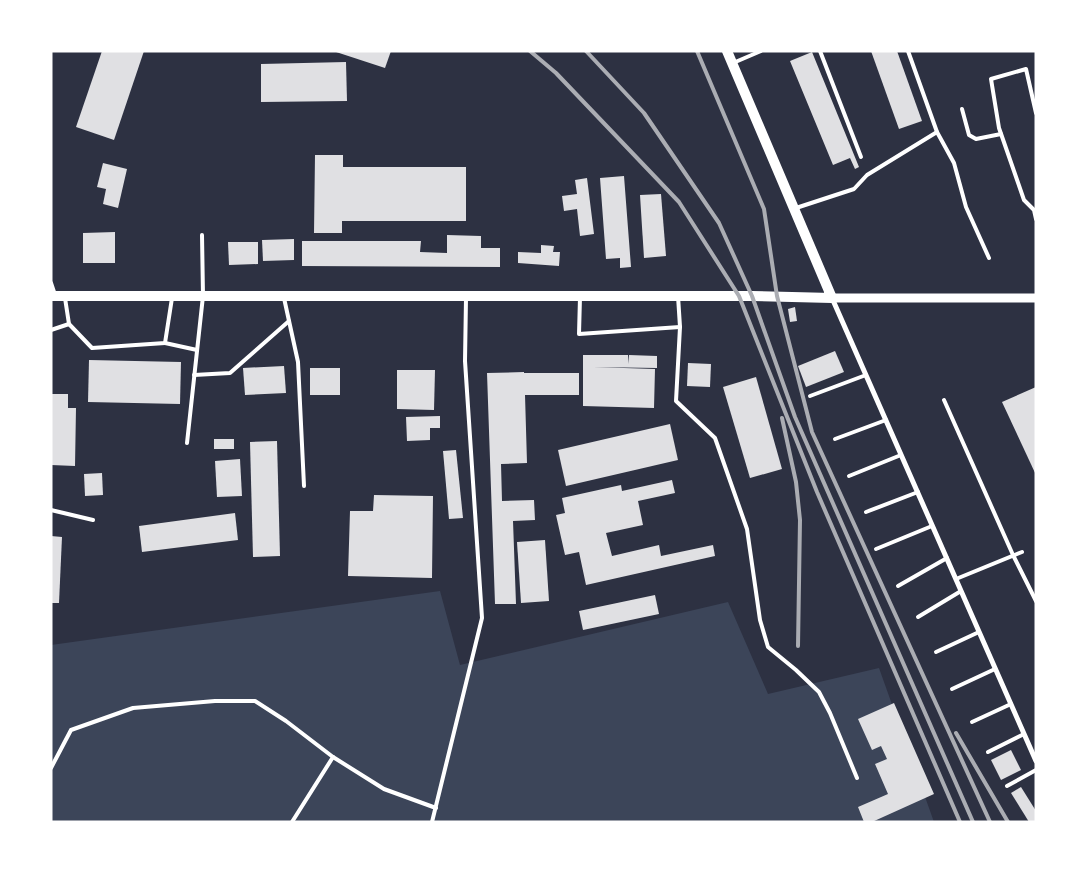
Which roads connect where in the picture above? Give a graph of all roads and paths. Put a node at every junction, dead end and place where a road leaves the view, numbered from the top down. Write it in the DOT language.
graph roads {
  1 [pos="727,51"];
  2 [pos="761,51"];
  3 [pos="820,51"];
  4 [pos="908,51"];
  5 [pos="732,63"];
  6 [pos="962,110"];
  7 [pos="1036,113"];
  8 [pos="937,132"];
  9 [pos="1001,134"];
  10 [pos="861,157"];
  11 [pos="794,208"];
  12 [pos="1035,210"];
  13 [pos="1036,219"];
  14 [pos="202,235"];
  15 [pos="989,258"];
  16 [pos="51,283"];
  17 [pos="57,296"];
  18 [pos="173,296"];
  19 [pos="203,296"];
  20 [pos="284,296"];
  21 [pos="466,296"];
  22 [pos="580,296"];
  23 [pos="678,296"];
  24 [pos="832,298"];
  25 [pos="1036,298"];
  26 [pos="289,321"];
  27 [pos="69,324"];
  28 [pos="680,327"];
  29 [pos="51,330"];
  30 [pos="165,343"];
  31 [pos="197,350"];
  32 [pos="194,375"];
  33 [pos="866,375"];
  34 [pos="810,396"];
  35 [pos="944,400"];
  36 [pos="886,420"];
  37 [pos="835,438"];
  38 [pos="187,443"];
  39 [pos="901,455"];
  40 [pos="849,476"];
  41 [pos="304,486"];
  42 [pos="918,492"];
  43 [pos="51,510"];
  44 [pos="866,512"];
  45 [pos="93,520"];
  46 [pos="932,526"];
  47 [pos="876,549"];
  48 [pos="1022,552"];
  49 [pos="1013,555"];
  50 [pos="946,558"];
  51 [pos="956,579"];
  52 [pos="898,586"];
  53 [pos="961,592"];
  54 [pos="1036,601"];
  55 [pos="918,617"];
  56 [pos="979,632"];
  57 [pos="936,652"];
  58 [pos="995,669"];
  59 [pos="952,689"];
  60 [pos="1011,704"];
  61 [pos="972,722"];
  62 [pos="1024,734"];
  63 [pos="988,752"];
  64 [pos="333,757"];
  65 [pos="1036,761"];
  66 [pos="51,768"];
  67 [pos="1036,770"];
  68 [pos="857,778"];
  69 [pos="1008,786"];
  70 [pos="436,808"];
  71 [pos="292,822"];
  72 [pos="432,822"];
  1 -- 5 [label="main road"];
  2 -- 5 [label="lane"];
  3 -- 10 [label="lane"];
  4 -- 8 [label="lane"];
  5 -- 11 [label="main road"];
  6 -- 9 [label="lane"];
  7 -- 9 [label="lane"];
  8 -- 11 [label="lane"];
  8 -- 15 [label="lane"];
  9 -- 12 [label="lane"];
  11 -- 24 [label="main road"];
  12 -- 13 [label="lane"];
  14 -- 19 [label="lane"];
  16 -- 17 [label="lane"];
  17 -- 18 [label="main road"];
  17 -- 27 [label="lane"];
  18 -- 19 [label="main road"];
  18 -- 30 [label="lane"];
  19 -- 20 [label="main road"];
  19 -- 31 [label="lane"];
  20 -- 21 [label="main road"];
  20 -- 26 [label="lane"];
  21 -- 22 [label="main road"];
  21 -- 70 [label="lane"];
  22 -- 23 [label="main road"];
  22 -- 28 [label="lane"];
  23 -- 24 [label="main road"];
  23 -- 28 [label="lane"];
  24 -- 25 [label="street"];
  24 -- 33 [label="street"];
  26 -- 32 [label="lane"];
  26 -- 41 [label="lane"];
  27 -- 29 [label="lane"];
  27 -- 30 [label="lane"];
  28 -- 68 [label="lane"];
  30 -- 31 [label="lane"];
  31 -- 32 [label="lane"];
  32 -- 38 [label="lane"];
  33 -- 34 [label="lane"];
  33 -- 36 [label="street"];
  35 -- 49 [label="lane"];
  36 -- 37 [label="lane"];
  36 -- 39 [label="street"];
  39 -- 40 [label="lane"];
  39 -- 42 [label="street"];
  42 -- 44 [label="lane"];
  42 -- 46 [label="street"];
  43 -- 45 [label="lane"];
  46 -- 47 [label="lane"];
  46 -- 50 [label="street"];
  48 -- 49 [label="lane"];
  49 -- 51 [label="lane"];
  49 -- 54 [label="lane"];
  50 -- 51 [label="street"];
  50 -- 52 [label="lane"];
  51 -- 53 [label="street"];
  53 -- 55 [label="lane"];
  53 -- 56 [label="street"];
  56 -- 57 [label="lane"];
  56 -- 58 [label="street"];
  58 -- 59 [label="lane"];
  58 -- 60 [label="street"];
  60 -- 61 [label="lane"];
  60 -- 62 [label="street"];
  62 -- 63 [label="lane"];
  62 -- 65 [label="street"];
  64 -- 66 [label="lane"];
  64 -- 70 [label="lane"];
  64 -- 71 [label="lane"];
  67 -- 69 [label="lane"];
  70 -- 72 [label="lane"];
}
